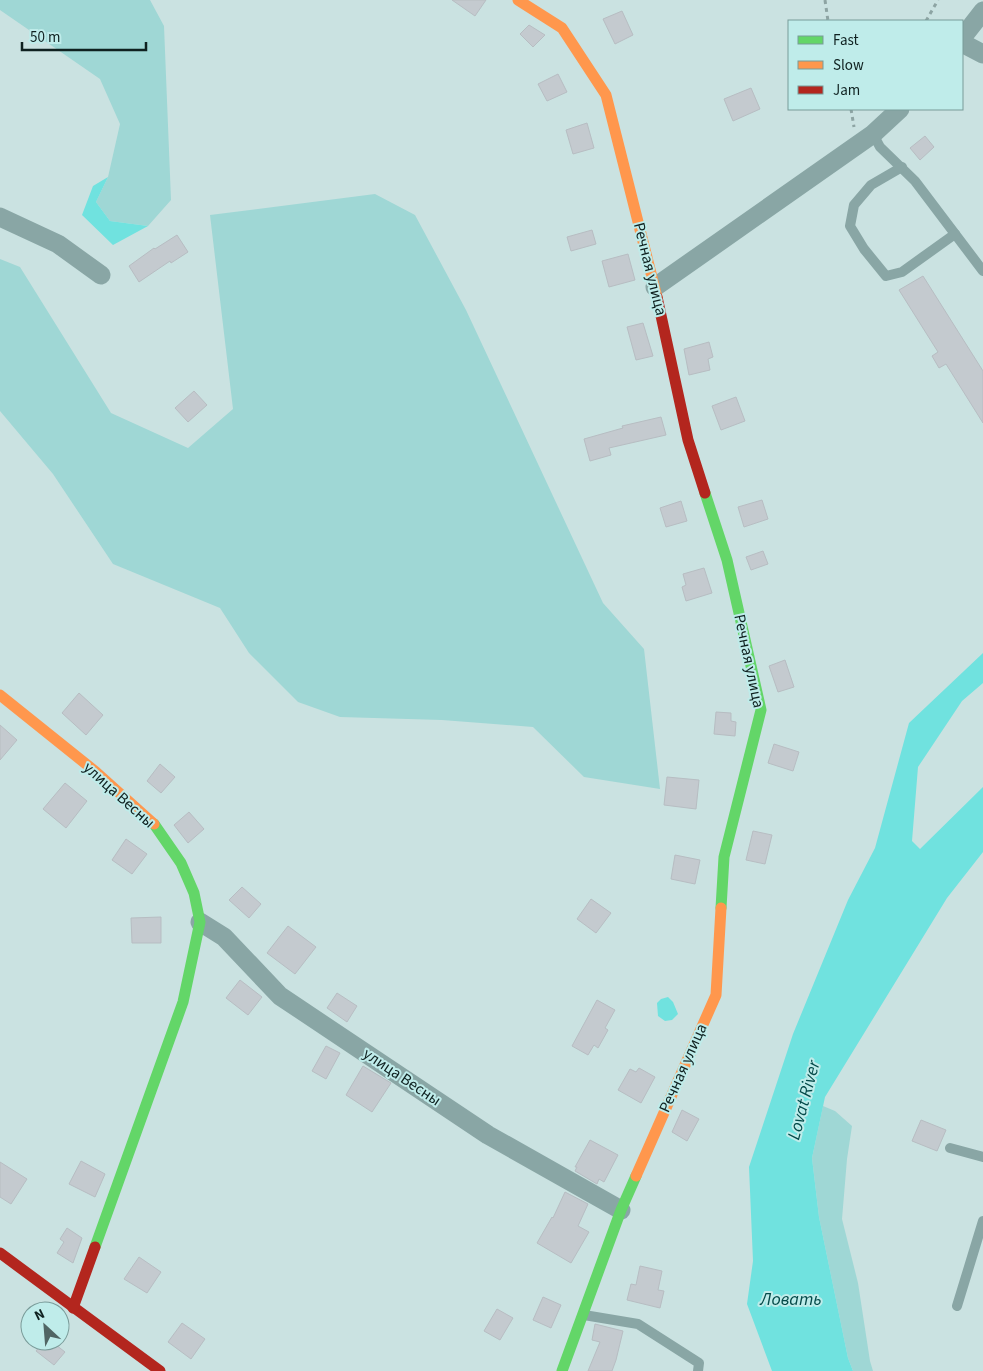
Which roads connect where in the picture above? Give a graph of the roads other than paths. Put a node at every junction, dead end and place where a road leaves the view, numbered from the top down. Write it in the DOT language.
graph roads {
  1 [pos="518,0"];
  2 [pos="983,11"];
  3 [pos="963,37"];
  4 [pos="963,44"];
  5 [pos="983,54"];
  6 [pos="899,110"];
  7 [pos="872,134"];
  8 [pos="902,167"];
  9 [pos="0,217"];
  10 [pos="955,234"];
  11 [pos="983,270"];
  12 [pos="101,275"];
  13 [pos="655,287"];
  14 [pos="0,695"];
  15 [pos="200,922"];
  16 [pos="950,1148"];
  17 [pos="983,1157"];
  18 [pos="621,1210"];
  19 [pos="983,1221"];
  20 [pos="0,1253"];
  21 [pos="958,1306"];
  22 [pos="73,1308"];
  23 [pos="582,1315"];
  24 [pos="160,1371"];
  25 [pos="562,1371"];
  26 [pos="698,1371"];
  1 -- 13 [label="street, Речная улица"];
  2 -- 3 [label="street"];
  4 -- 5 [label="street"];
  6 -- 7 [label="street"];
  7 -- 8 [label="lane"];
  7 -- 13 [label="street"];
  8 -- 10 [label="lane"];
  8 -- 10 [label="lane"];
  9 -- 12 [label="street"];
  10 -- 11 [label="lane"];
  13 -- 18 [label="street, Речная улица"];
  14 -- 15 [label="street, улица Весны"];
  15 -- 18 [label="street, улица Весны"];
  15 -- 22 [label="street, улица Весны"];
  16 -- 17 [label="lane"];
  18 -- 23 [label="street, Речная улица"];
  19 -- 21 [label="lane"];
  20 -- 22 [label="street"];
  22 -- 24 [label="street"];
  23 -- 25 [label="street, Речная улица"];
  23 -- 26 [label="lane"];
}
